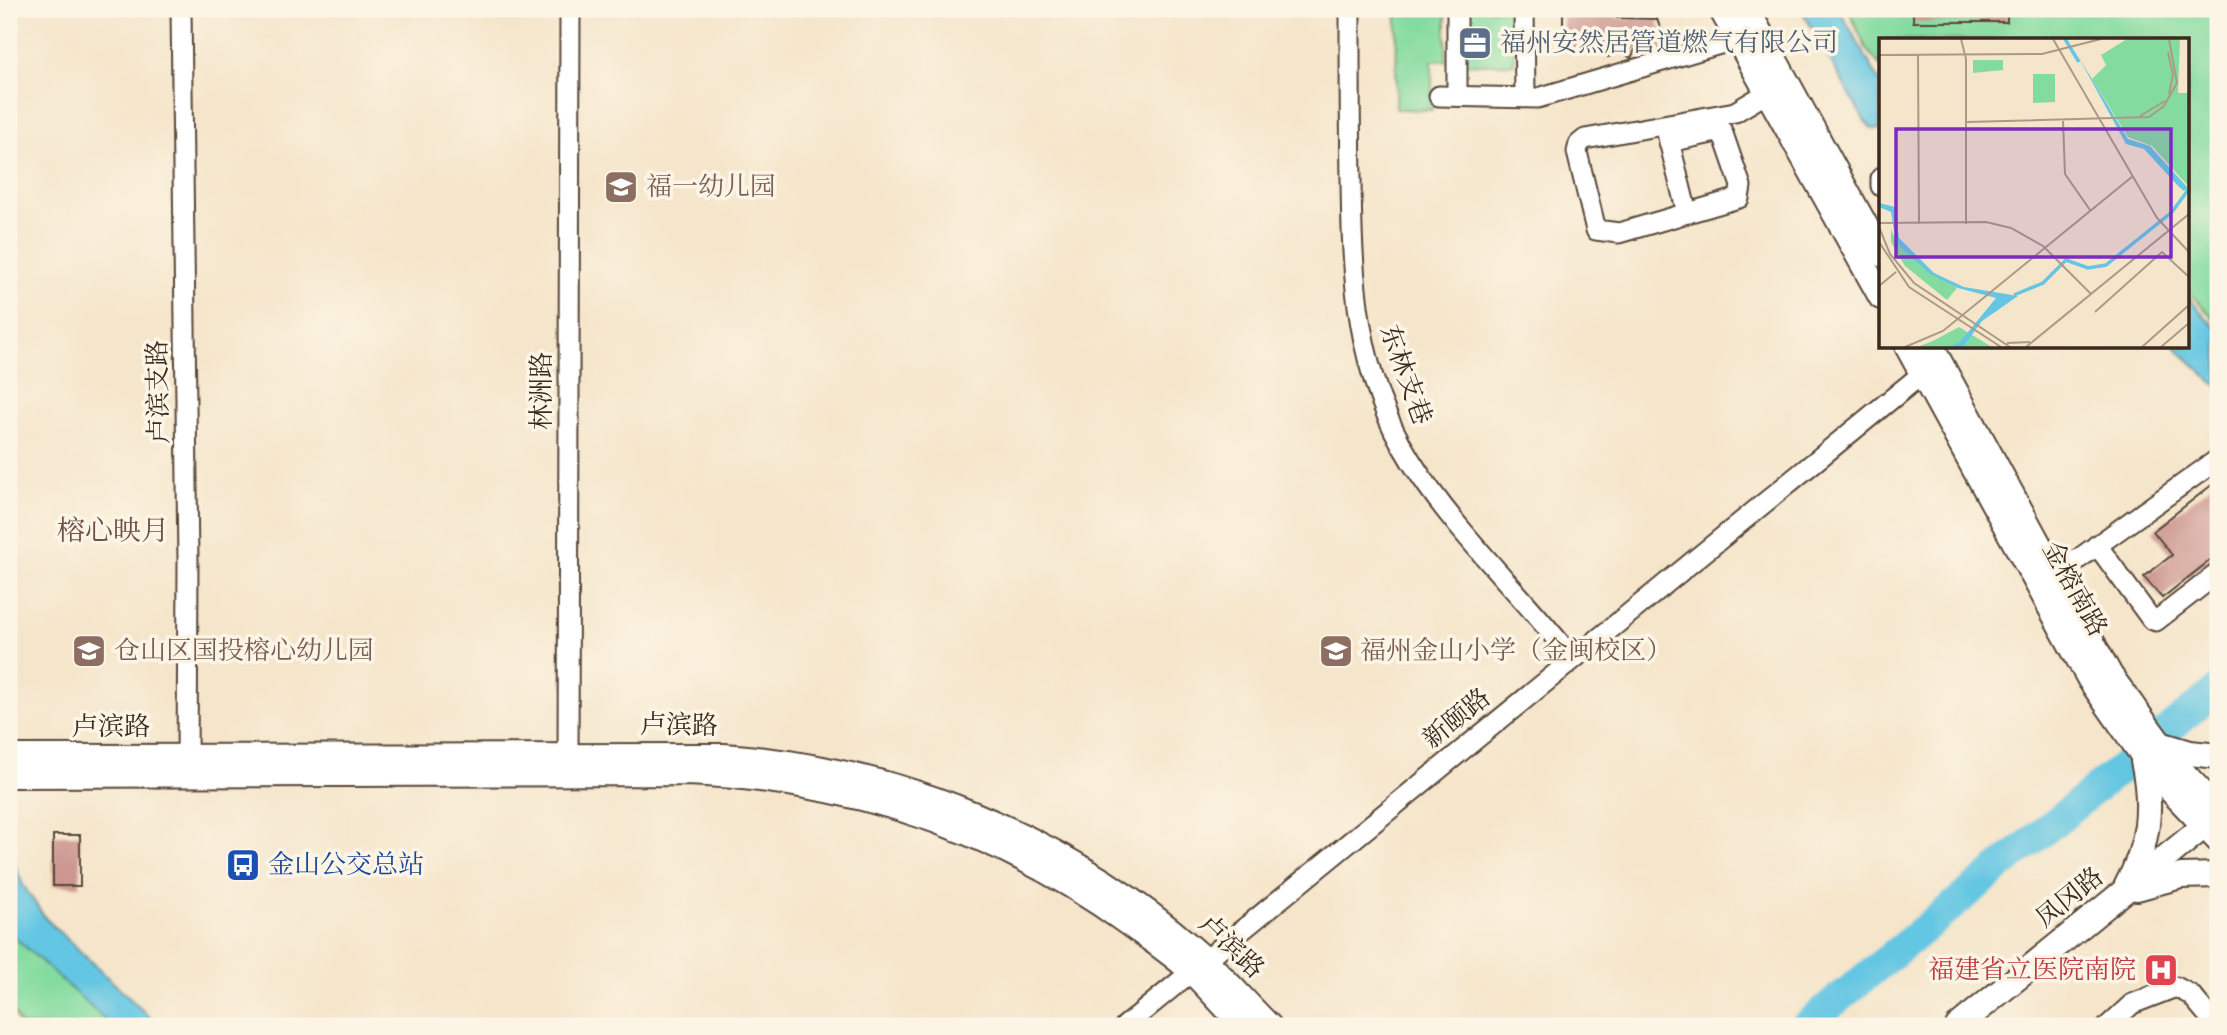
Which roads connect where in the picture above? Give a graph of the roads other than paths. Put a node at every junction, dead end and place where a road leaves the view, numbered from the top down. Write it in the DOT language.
graph roads {
  1 [pos="181,9"];
  2 [pos="570,9"];
  3 [pos="1350,9"];
  4 [pos="1457,9"];
  5 [pos="1524,9"];
  6 [pos="1721,9"];
  7 [pos="1747,9"];
  8 [pos="1737,39"];
  9 [pos="1767,93"];
  10 [pos="1525,97"];
  11 [pos="1667,134"];
  12 [pos="1686,213"];
  13 [pos="1877,238"];
  14 [pos="1879,294"];
  15 [pos="1908,348"];
  16 [pos="1932,348"];
  17 [pos="1923,374"];
  18 [pos="2218,459"];
  19 [pos="2097,545"];
  20 [pos="2218,573"];
  21 [pos="2056,575"];
  22 [pos="1572,658"];
  23 [pos="2125,716"];
  24 [pos="2218,756"];
  25 [pos="9,757"];
  26 [pos="2158,760"];
  27 [pos="568,764"];
  28 [pos="187,766"];
  29 [pos="9,775"];
  30 [pos="2215,822"];
  31 [pos="2218,875"];
  32 [pos="2123,893"];
  33 [pos="1199,966"];
  34 [pos="1125,1026"];
  35 [pos="1243,1026"];
  36 [pos="1269,1026"];
  37 [pos="1958,1026"];
  38 [pos="2108,1026"];
  39 [pos="2217,1026"];
  1 -- 28 [label="street, 卢滨支路"];
  2 -- 27 [label="street, 林洲路"];
  3 -- 22 [label="street, 东林支巷"];
  4 -- 10 [label="street"];
  5 -- 10 [label="street"];
  6 -- 8 [label="main road"];
  7 -- 13 [label="main road"];
  8 -- 9 [label="main road"];
  8 -- 10 [label="street"];
  9 -- 11 [label="street"];
  9 -- 14 [label="main road"];
  11 -- 12 [label="street"];
  11 -- 12 [label="street"];
  11 -- 12 [label="street"];
  15 -- 17 [label="main road, 金榕南路"];
  16 -- 21 [label="main road, 金榕南路"];
  17 -- 22 [label="street, 新颐路"];
  17 -- 23 [label="main road, 金榕南路"];
  18 -- 19 [label="street"];
  19 -- 20 [label="street"];
  19 -- 21 [label="street"];
  21 -- 23 [label="main road, 金榕南路"];
  22 -- 33 [label="street, 新颐路"];
  23 -- 26 [label="main road, 金榕南路"];
  24 -- 26 [label="main road"];
  25 -- 28 [label="main road, 卢滨路"];
  26 -- 30 [label="main road, 金榕南路"];
  26 -- 32 [label="main road"];
  27 -- 28 [label="main road, 卢滨路"];
  27 -- 33 [label="main road, 卢滨路"];
  28 -- 29 [label="main road"];
  30 -- 32 [label="main road, 凤冈路"];
  31 -- 32 [label="main road"];
  32 -- 37 [label="main road, 凤冈路"];
  33 -- 34 [label="street, 新颐路"];
  33 -- 35 [label="main road"];
  33 -- 36 [label="main road, 卢滨路"];
  38 -- 39 [label="street"];
}
